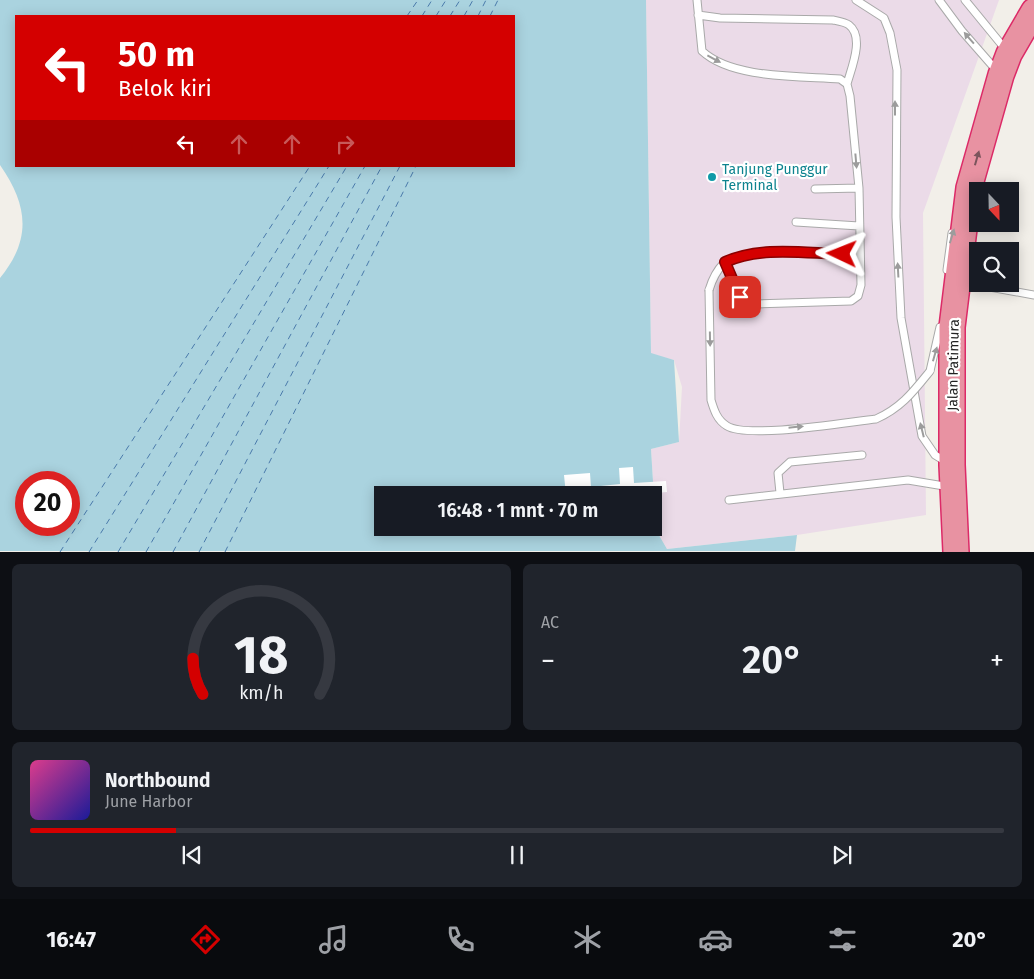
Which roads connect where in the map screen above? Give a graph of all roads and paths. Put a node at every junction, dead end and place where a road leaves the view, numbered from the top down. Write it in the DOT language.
graph roads {
  1 [pos="697,0"];
  2 [pos="856,0"];
  3 [pos="939,0"];
  4 [pos="965,0"];
  5 [pos="1034,11"];
  6 [pos="698,15"];
  7 [pos="1005,64"];
  8 [pos="847,84"];
  9 [pos="859,188"];
  10 [pos="815,189"];
  11 [pos="796,222"];
  12 [pos="859,226"];
  13 [pos="859,255"];
  14 [pos="725,262"];
  15 [pos="952,280"];
  16 [pos="1034,295"];
  17 [pos="941,318"];
  18 [pos="862,455"];
  19 [pos="953,477"];
  20 [pos="780,493"];
  21 [pos="729,500"];
  22 [pos="956,552"];
  1 -- 6 [label="lane"];
  19 -- 2 [label="lane, one-way"];
  7 -- 3 [label="lane, one-way"];
  4 -- 7 [label="lane"];
  5 -- 7 [label="highway, Jalan Patimura"];
  6 -- 8 [label="lane, one-way"];
  6 -- 8 [label="lane"];
  15 -- 7 [label="highway, Jalan Patimura, one-way"];
  8 -- 9 [label="lane, one-way"];
  9 -- 10 [label="lane"];
  9 -- 12 [label="lane"];
  11 -- 12 [label="lane"];
  12 -- 13 [label="lane"];
  13 -- 14 [label="lane"];
  13 -- 14 [label="lane"];
  14 -- 17 [label="lane, one-way, bridge"];
  15 -- 16 [label="lane"];
  15 -- 19 [label="highway, Jalan Patimura"];
  18 -- 20 [label="lane"];
  19 -- 20 [label="lane"];
  19 -- 22 [label="highway, Jalan Patimura"];
  20 -- 21 [label="lane"];
}
